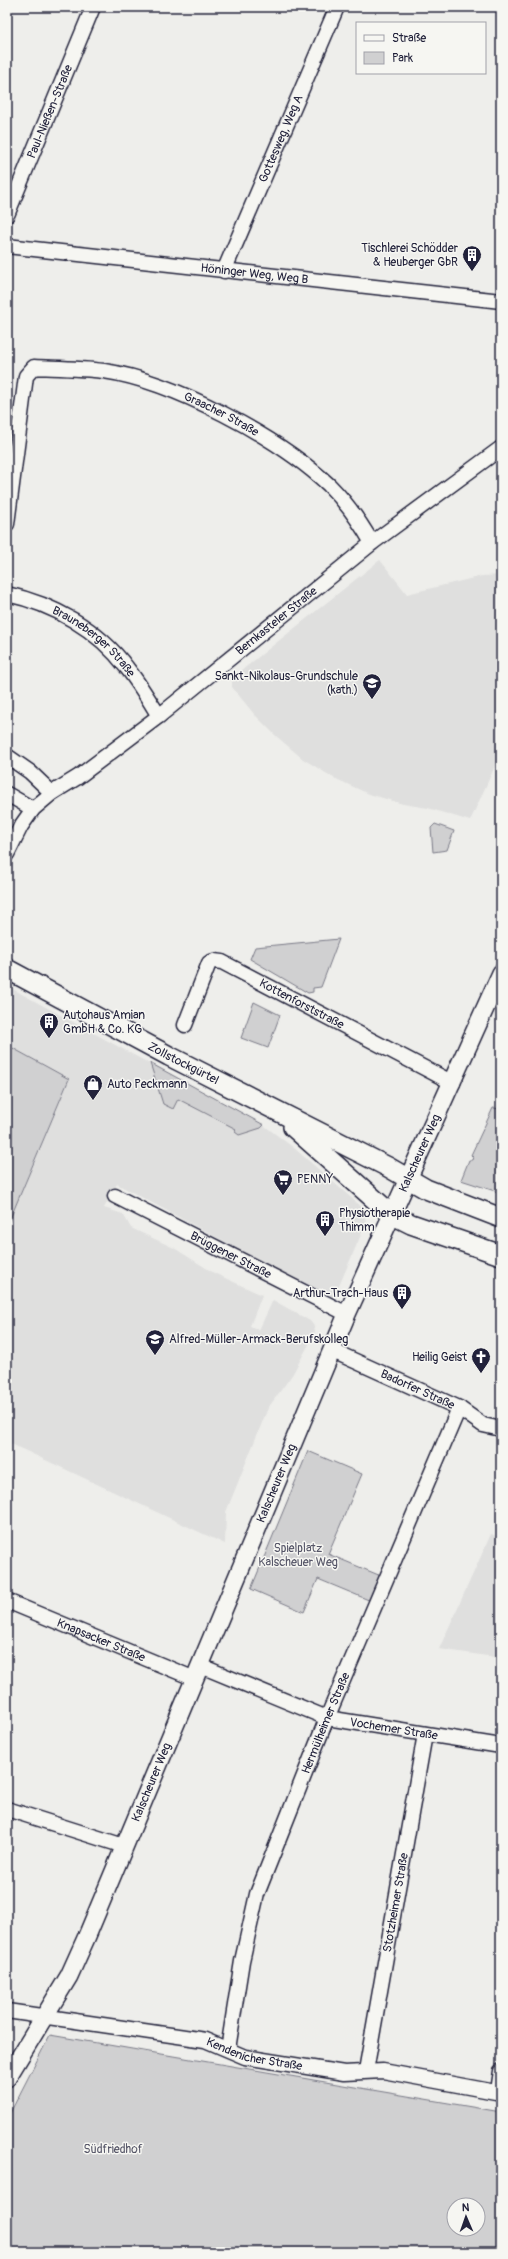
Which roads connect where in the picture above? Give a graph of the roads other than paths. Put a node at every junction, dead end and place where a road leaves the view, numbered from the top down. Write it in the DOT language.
graph roads {
  1 [pos="93,7"];
  2 [pos="337,7"];
  3 [pos="7,215"];
  4 [pos="7,246"];
  5 [pos="224,271"];
  6 [pos="501,302"];
  7 [pos="501,448"];
  8 [pos="7,524"];
  9 [pos="372,543"];
  10 [pos="7,594"];
  11 [pos="159,716"];
  12 [pos="7,756"];
  13 [pos="52,793"];
  14 [pos="7,794"];
  15 [pos="33,810"];
  16 [pos="7,854"];
  17 [pos="7,969"];
  18 [pos="501,973"];
  19 [pos="185,1025"];
  20 [pos="453,1083"];
  21 [pos="276,1111"];
  22 [pos="408,1178"];
  23 [pos="116,1196"];
  24 [pos="391,1214"];
  25 [pos="501,1218"];
  26 [pos="501,1255"];
  27 [pos="347,1314"];
  28 [pos="333,1350"];
  29 [pos="459,1408"];
  30 [pos="501,1429"];
  31 [pos="7,1601"];
  32 [pos="198,1673"];
  33 [pos="326,1718"];
  34 [pos="424,1734"];
  35 [pos="501,1746"];
  36 [pos="7,1809"];
  37 [pos="124,1846"];
  38 [pos="7,2011"];
  39 [pos="43,2017"];
  40 [pos="228,2049"];
  41 [pos="366,2071"];
  42 [pos="501,2071"];
  43 [pos="7,2078"];
  44 [pos="499,2092"];
  1 -- 3 [label="street, Paul-Nießen-Straße"];
  2 -- 5 [label="street, Gottesweg, Weg A"];
  4 -- 5 [label="street, Höninger Weg, Weg B"];
  5 -- 6 [label="street, Höninger Weg, Weg B"];
  7 -- 9 [label="street, Bernkasteler Straße"];
  8 -- 9 [label="street, Graacher Straße"];
  9 -- 11 [label="street, Bernkasteler Straße"];
  10 -- 11 [label="street, Brauneberger Straße"];
  11 -- 13 [label="street, Bernkasteler Straße"];
  12 -- 13 [label="street"];
  13 -- 15 [label="street, Bernkasteler Straße"];
  14 -- 15 [label="street"];
  15 -- 16 [label="street, Bernkasteler Straße"];
  17 -- 21 [label="main road, Zollstockgürtel"];
  18 -- 20 [label="street, Kalscheurer Weg"];
  19 -- 20 [label="street, Kottenforststraße"];
  20 -- 22 [label="street, Kalscheurer Weg"];
  21 -- 22 [label="main road, Zollstockgürtel"];
  21 -- 24 [label="main road, Zollstockgürtel"];
  22 -- 24 [label="street, Kalscheurer Weg"];
  22 -- 25 [label="main road, Zollstockgürtel"];
  23 -- 27 [label="street, Brüggener Straße"];
  24 -- 26 [label="main road, Zollstockgürtel"];
  24 -- 27 [label="street, Kalscheurer Weg"];
  27 -- 28 [label="street, Kalscheurer Weg"];
  28 -- 29 [label="street, Badorfer Straße"];
  28 -- 32 [label="street, Kalscheurer Weg"];
  29 -- 30 [label="street, Badorfer Straße"];
  29 -- 33 [label="street, Hermülheimer Straße"];
  31 -- 32 [label="street, Knapsacker Straße"];
  32 -- 33 [label="street, Vochemer Straße"];
  32 -- 37 [label="street, Kalscheurer Weg"];
  33 -- 34 [label="street, Vochemer Straße"];
  33 -- 40 [label="street, Hermülheimer Straße"];
  34 -- 35 [label="street, Vochemer Straße"];
  34 -- 41 [label="street, Stotzheimer Straße"];
  36 -- 37 [label="street"];
  37 -- 39 [label="street, Kalscheurer Weg"];
  38 -- 39 [label="street, Kendenicher Straße"];
  39 -- 40 [label="street, Kendenicher Straße"];
  39 -- 43 [label="street, Kalscheurer Weg"];
  40 -- 41 [label="street, Kendenicher Straße"];
  41 -- 44 [label="street, Kendenicher Straße"];
  42 -- 44 [label="street"];
}
